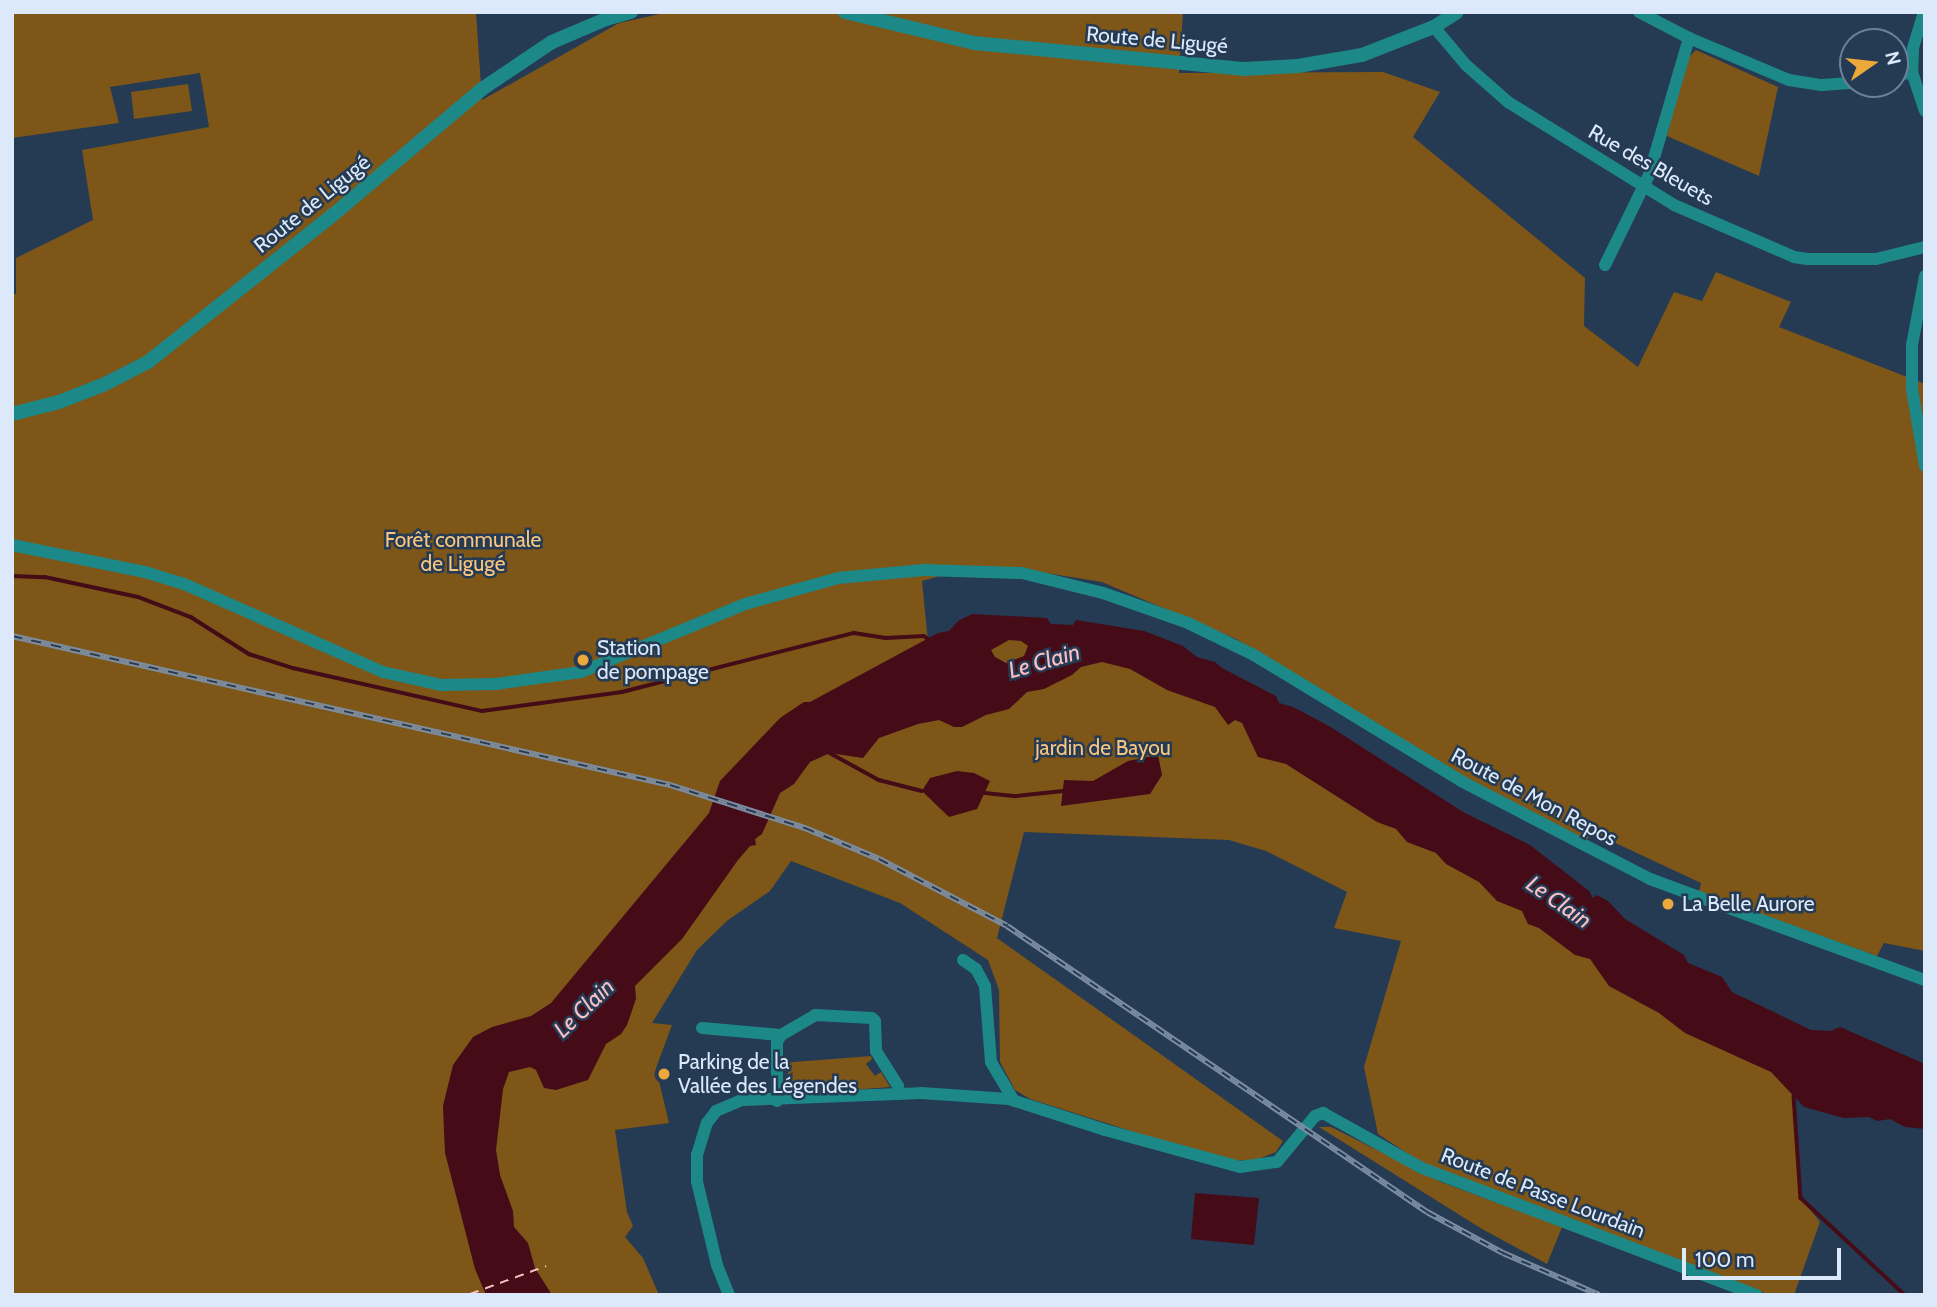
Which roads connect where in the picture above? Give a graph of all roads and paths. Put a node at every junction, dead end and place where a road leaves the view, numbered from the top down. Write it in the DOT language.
graph roads {
  1 [pos="631,12"];
  2 [pos="845,12"];
  3 [pos="1457,12"];
  4 [pos="1639,12"];
  5 [pos="1924,12"];
  6 [pos="1434,27"];
  7 [pos="1689,38"];
  8 [pos="1912,72"];
  9 [pos="1909,73"];
  10 [pos="1839,84"];
  11 [pos="1925,111"];
  12 [pos="1644,186"];
  13 [pos="1925,247"];
  14 [pos="1605,265"];
  15 [pos="1925,275"];
  16 [pos="12,414"];
  17 [pos="1925,466"];
  18 [pos="12,545"];
  19 [pos="963,960"];
  20 [pos="1925,980"];
  21 [pos="702,1028"];
  22 [pos="781,1035"];
  23 [pos="899,1094"];
  24 [pos="777,1101"];
  25 [pos="1014,1101"];
  26 [pos="729,1295"];
  27 [pos="1757,1295"];
  1 -- 16 [label="street, Route de Ligugé"];
  2 -- 6 [label="street, Route de Ligugé"];
  3 -- 6 [label="street, Route de Ligugé"];
  4 -- 7 [label="street"];
  5 -- 8 [label="street"];
  6 -- 12 [label="street, Rue des Bleuets"];
  7 -- 10 [label="street"];
  7 -- 12 [label="street"];
  8 -- 9 [label="street"];
  8 -- 11 [label="street"];
  12 -- 13 [label="street, Rue des Bleuets"];
  12 -- 14 [label="street"];
  15 -- 17 [label="street"];
  18 -- 20 [label="street, Route de Mon Repos"];
  19 -- 25 [label="street"];
  21 -- 22 [label="street"];
  22 -- 23 [label="street"];
  22 -- 24 [label="street"];
  23 -- 24 [label="street"];
  23 -- 25 [label="street"];
  24 -- 26 [label="street"];
  25 -- 27 [label="street, Route de Passe Lourdain"];
}
